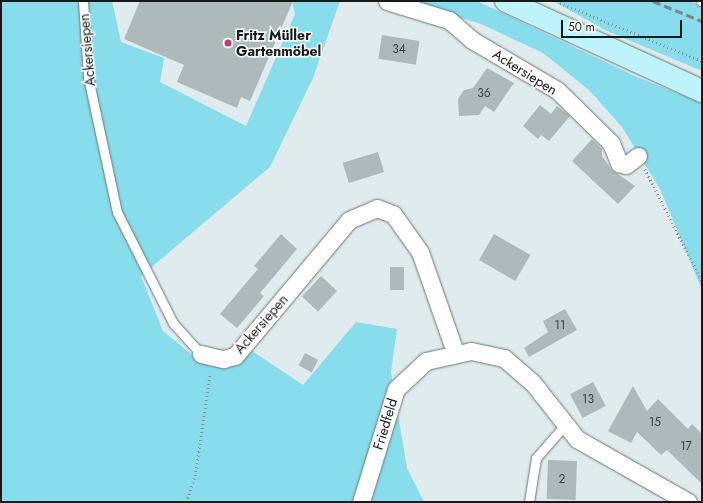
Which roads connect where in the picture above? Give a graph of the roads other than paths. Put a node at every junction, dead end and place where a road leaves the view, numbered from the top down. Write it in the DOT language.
graph roads {
  1 [pos="83,1"];
  2 [pos="387,1"];
  3 [pos="506,1"];
  4 [pos="702,91"];
  5 [pos="638,156"];
  6 [pos="454,352"];
  7 [pos="201,354"];
  8 [pos="564,426"];
  9 [pos="361,502"];
  10 [pos="529,502"];
  11 [pos="688,502"];
  1 -- 7 [label="lane, Ackersiepen"];
  2 -- 5 [label="street, Ackersiepen"];
  3 -- 4 [label="main road"];
  6 -- 7 [label="street, Ackersiepen"];
  6 -- 8 [label="street, Friedfeld"];
  6 -- 9 [label="street, Friedfeld"];
  8 -- 10 [label="lane"];
  8 -- 11 [label="street, Friedfeld"];
}
